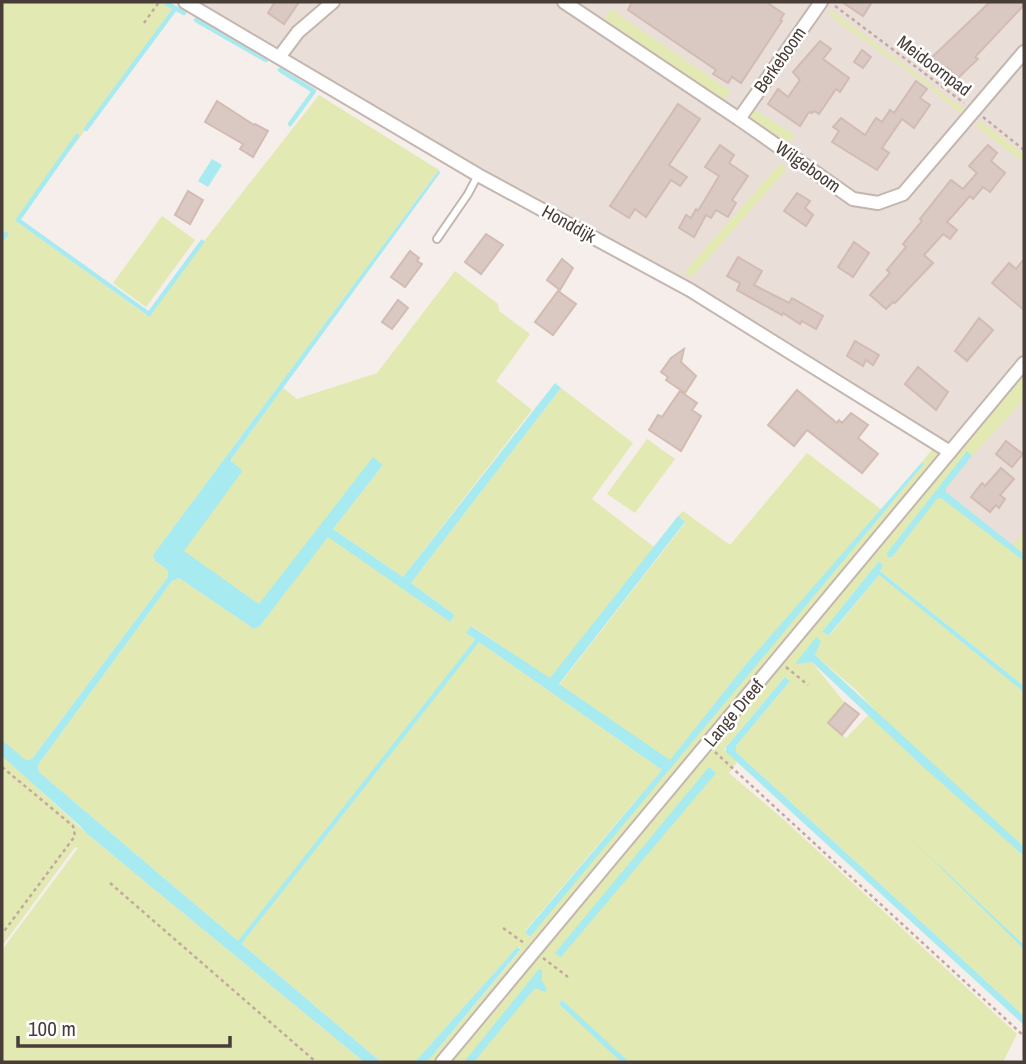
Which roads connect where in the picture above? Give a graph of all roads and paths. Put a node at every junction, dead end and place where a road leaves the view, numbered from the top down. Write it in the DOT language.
graph roads {
  1 [pos="158,2"];
  2 [pos="185,2"];
  3 [pos="333,2"];
  4 [pos="565,2"];
  5 [pos="592,2"];
  6 [pos="821,2"];
  7 [pos="829,2"];
  8 [pos="583,15"];
  9 [pos="144,23"];
  10 [pos="1024,52"];
  11 [pos="280,56"];
  12 [pos="973,110"];
  13 [pos="739,119"];
  14 [pos="1024,150"];
  15 [pos="478,175"];
  16 [pos="437,239"];
  17 [pos="1024,363"];
  18 [pos="950,452"];
  19 [pos="778,660"];
  20 [pos="808,685"];
  21 [pos="707,745"];
  22 [pos="2,767"];
  23 [pos="110,883"];
  24 [pos="2,934"];
  25 [pos="1024,1036"];
  26 [pos="316,1062"];
  27 [pos="442,1062"];
  1 -- 9 [label="path"];
  2 -- 11 [label="street, Honddijk"];
  3 -- 11 [label="street"];
  4 -- 8 [label="street, Wilgeboom"];
  5 -- 8 [label="street"];
  6 -- 13 [label="street, Berkeboom"];
  7 -- 12 [label="path, Meidoornpad"];
  8 -- 13 [label="street, Wilgeboom"];
  10 -- 12 [label="street, Wilgeboom"];
  11 -- 15 [label="street, Honddijk"];
  12 -- 13 [label="street, Wilgeboom"];
  12 -- 14 [label="path, Meidoornpad"];
  15 -- 16 [label="lane"];
  15 -- 18 [label="street, Honddijk"];
  17 -- 18 [label="street, Lange Dreef"];
  18 -- 19 [label="street, Lange Dreef"];
  19 -- 20 [label="path"];
  19 -- 21 [label="street, Lange Dreef"];
  21 -- 25 [label="path"];
  21 -- 27 [label="street, Lange Dreef"];
  22 -- 24 [label="path"];
  23 -- 26 [label="path"];
}
